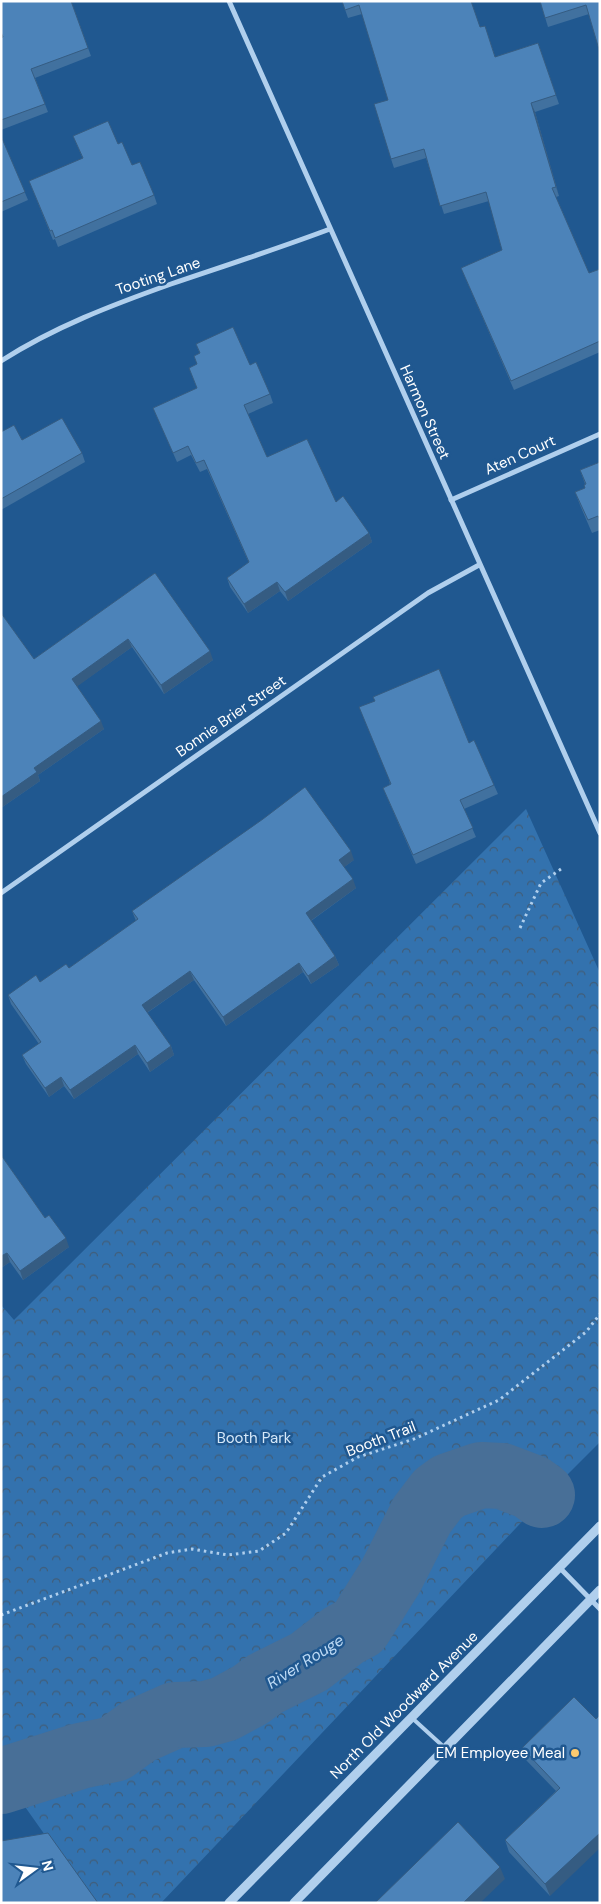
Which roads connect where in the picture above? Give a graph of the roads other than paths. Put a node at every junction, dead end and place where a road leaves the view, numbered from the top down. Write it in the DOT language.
graph roads {
  1 [pos="229,1"];
  2 [pos="330,230"];
  3 [pos="1,361"];
  4 [pos="600,434"];
  5 [pos="451,500"];
  6 [pos="480,565"];
  7 [pos="600,833"];
  8 [pos="1,893"];
  9 [pos="600,1526"];
  10 [pos="559,1567"];
  11 [pos="600,1590"];
  12 [pos="590,1599"];
  13 [pos="600,1609"];
  14 [pos="411,1717"];
  15 [pos="446,1749"];
  16 [pos="233,1901"];
  17 [pos="294,1903"];
  1 -- 2 [label="street, Harmon Street"];
  2 -- 3 [label="street, Tooting Lane"];
  2 -- 5 [label="street, Harmon Street"];
  4 -- 5 [label="street, Aten Court"];
  5 -- 6 [label="street, Harmon Street"];
  6 -- 7 [label="street, Harmon Street"];
  6 -- 8 [label="street, Bonnie Brier Street"];
  9 -- 10 [label="street, North Old Woodward Avenue"];
  10 -- 12 [label="street"];
  10 -- 14 [label="street, North Old Woodward Avenue"];
  11 -- 12 [label="street"];
  12 -- 13 [label="street"];
  12 -- 15 [label="street"];
  14 -- 15 [label="lane"];
  14 -- 16 [label="street, North Old Woodward Avenue"];
  15 -- 17 [label="street"];
}
